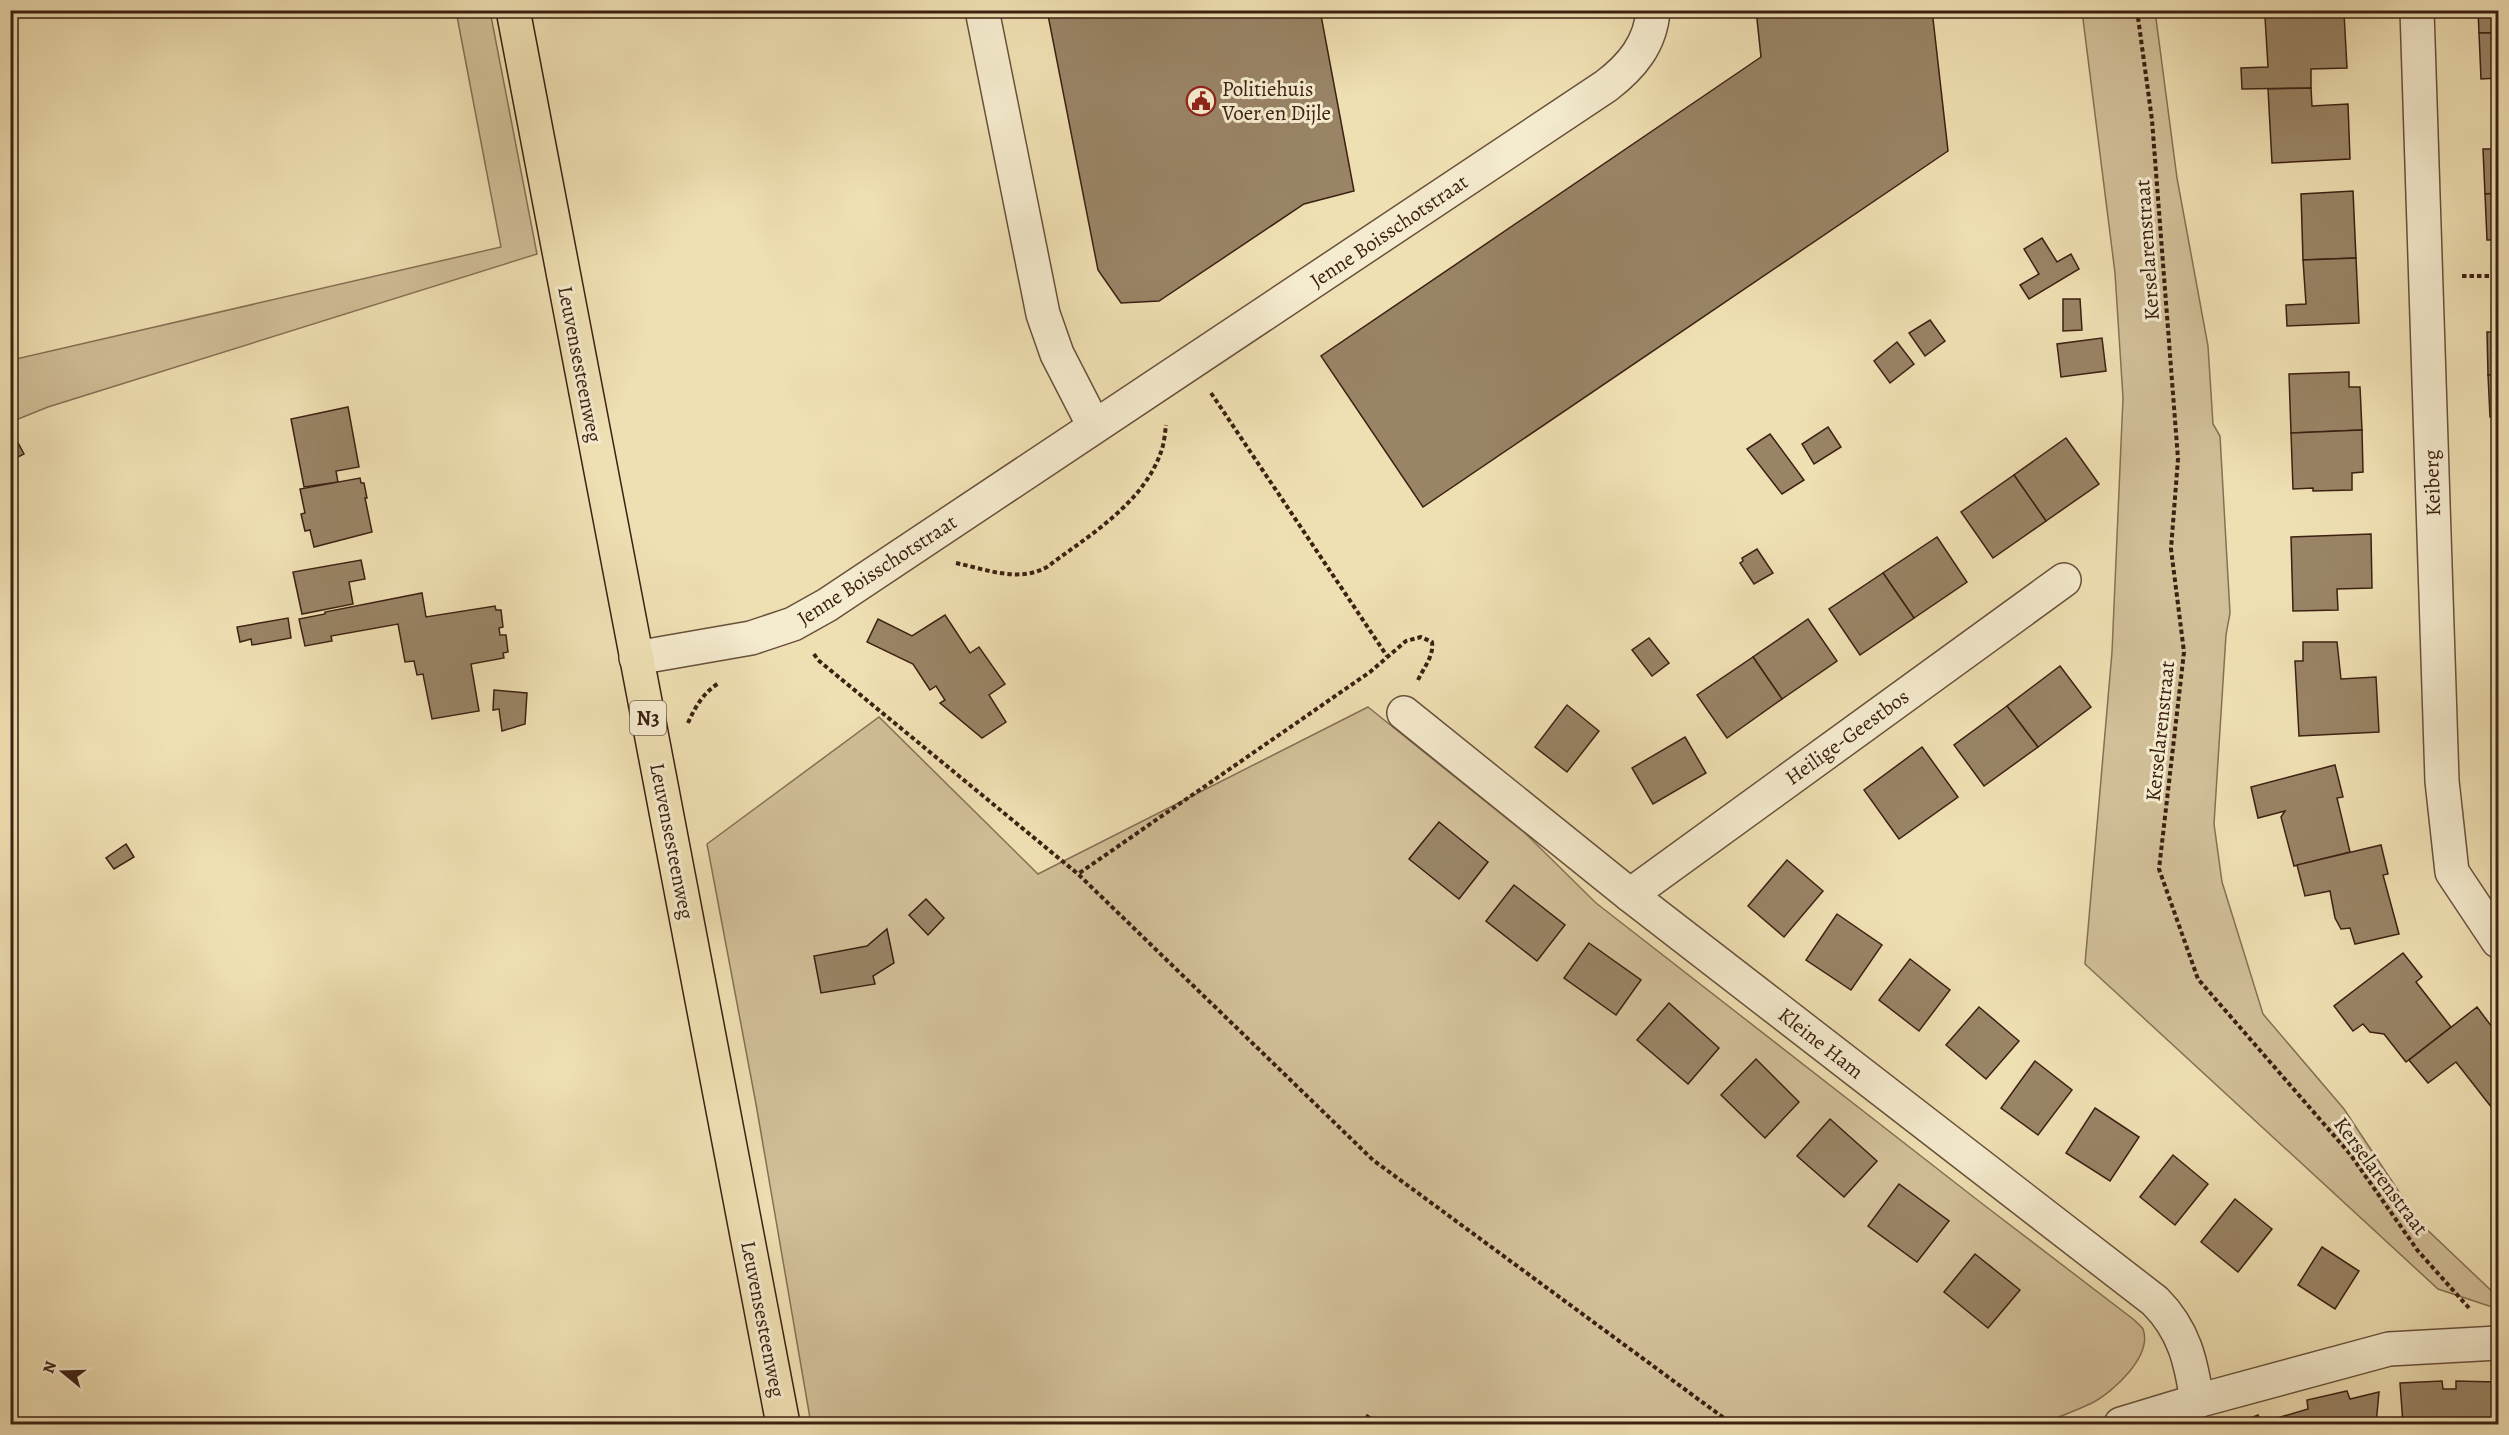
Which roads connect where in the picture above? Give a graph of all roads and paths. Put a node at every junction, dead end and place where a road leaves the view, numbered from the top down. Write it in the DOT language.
graph roads {
  1 [pos="513,10"];
  2 [pos="982,10"];
  3 [pos="1653,10"];
  4 [pos="2137,10"];
  5 [pos="2416,10"];
  6 [pos="1191,362"];
  7 [pos="1167,417"];
  8 [pos="1094,426"];
  9 [pos="953,562"];
  10 [pos="2064,580"];
  11 [pos="793,624"];
  12 [pos="1387,656"];
  13 [pos="636,658"];
  14 [pos="721,681"];
  15 [pos="1404,713"];
  16 [pos="656,757"];
  17 [pos="1078,874"];
  18 [pos="1630,895"];
  19 [pos="2499,941"];
  20 [pos="2469,1309"];
  21 [pos="2499,1343"];
  22 [pos="2197,1401"];
  23 [pos="783,1425"];
  24 [pos="1732,1425"];
  25 [pos="2121,1425"];
  1 -- 13 [label="main road, Leuvensesteenweg / N3"];
  2 -- 8 [label="street"];
  3 -- 6 [label="street, Jenne Boisschotstraat"];
  4 -- 20 [label="path, Kerselarenstraat"];
  5 -- 19 [label="street, Keiberg"];
  6 -- 8 [label="street, Jenne Boisschotstraat"];
  6 -- 12 [label="path"];
  7 -- 9 [label="path"];
  8 -- 11 [label="street, Jenne Boisschotstraat"];
  10 -- 18 [label="street, Heilige-Geestbos"];
  11 -- 13 [label="street, Jenne Boisschotstraat"];
  11 -- 17 [label="path"];
  12 -- 15 [label="path"];
  12 -- 17 [label="path"];
  13 -- 16 [label="main road, Leuvensesteenweg / N3"];
  14 -- 16 [label="path"];
  15 -- 18 [label="street, Kleine Ham"];
  16 -- 23 [label="main road, Leuvensesteenweg / N3"];
  17 -- 24 [label="path"];
  18 -- 22 [label="street, Kleine Ham"];
  21 -- 22 [label="street"];
  22 -- 25 [label="street"];
}
